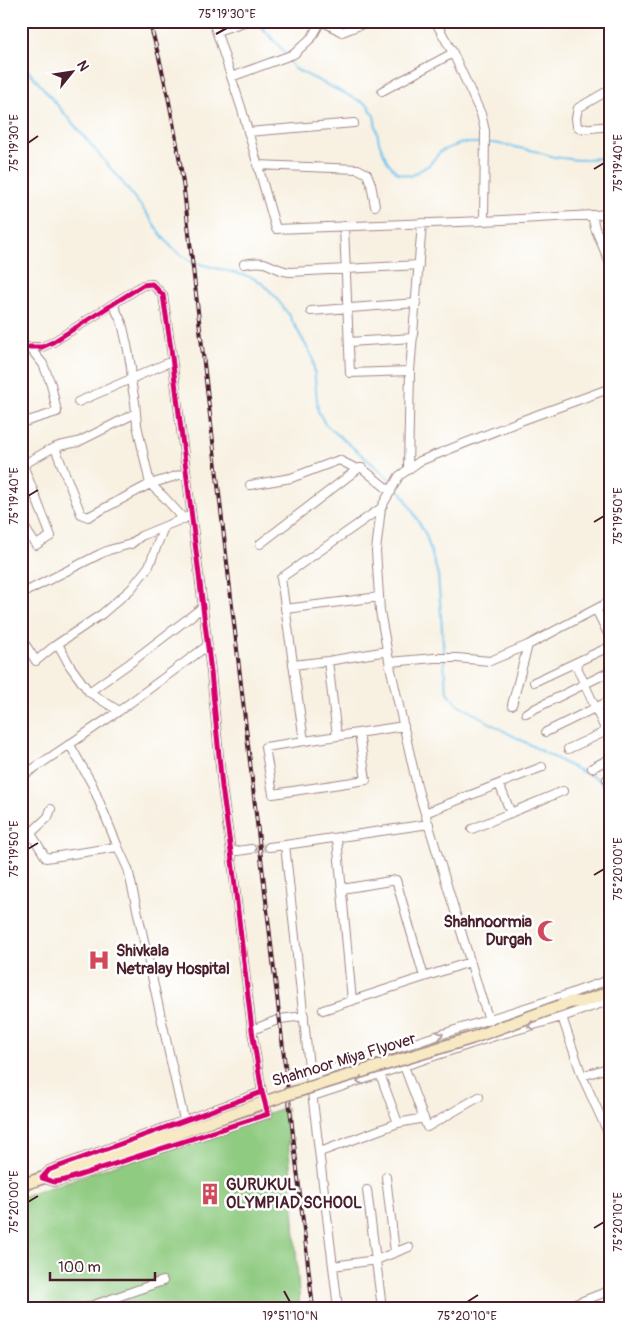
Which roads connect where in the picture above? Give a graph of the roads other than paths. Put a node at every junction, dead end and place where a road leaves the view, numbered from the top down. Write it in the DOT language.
graph roads {
  1 [pos="213,21"];
  2 [pos="247,21"];
  3 [pos="321,21"];
  4 [pos="337,21"];
  5 [pos="370,21"];
  6 [pos="435,21"];
  7 [pos="216,31"];
  8 [pos="342,32"];
  9 [pos="453,53"];
  10 [pos="231,77"];
  11 [pos="611,89"];
  12 [pos="382,91"];
  13 [pos="354,123"];
  14 [pos="611,126"];
  15 [pos="248,132"];
  16 [pos="257,165"];
  17 [pos="375,206"];
  18 [pos="611,214"];
  19 [pos="592,215"];
  20 [pos="484,220"];
  21 [pos="422,223"];
  22 [pos="344,226"];
  23 [pos="244,264"];
  24 [pos="419,265"];
  25 [pos="611,266"];
  26 [pos="346,270"];
  27 [pos="416,303"];
  28 [pos="113,304"];
  29 [pos="347,308"];
  30 [pos="311,311"];
  31 [pos="413,338"];
  32 [pos="349,342"];
  33 [pos="25,349"];
  34 [pos="172,361"];
  35 [pos="410,371"];
  36 [pos="132,379"];
  37 [pos="611,388"];
  38 [pos="78,402"];
  39 [pos="136,413"];
  40 [pos="22,420"];
  41 [pos="55,448"];
  42 [pos="22,465"];
  43 [pos="357,469"];
  44 [pos="408,469"];
  45 [pos="186,473"];
  46 [pos="150,484"];
  47 [pos="250,485"];
  48 [pos="391,490"];
  49 [pos="382,508"];
  50 [pos="188,517"];
  51 [pos="21,522"];
  52 [pos="164,526"];
  53 [pos="260,544"];
  54 [pos="21,594"];
  55 [pos="379,596"];
  56 [pos="611,601"];
  57 [pos="203,607"];
  58 [pos="285,609"];
  59 [pos="596,609"];
  60 [pos="21,638"];
  61 [pos="611,640"];
  62 [pos="58,644"];
  63 [pos="208,646"];
  64 [pos="528,646"];
  65 [pos="611,646"];
  66 [pos="387,651"];
  67 [pos="328,661"];
  68 [pos="390,662"];
  69 [pos="575,663"];
  70 [pos="293,665"];
  71 [pos="611,671"];
  72 [pos="534,682"];
  73 [pos="585,684"];
  74 [pos="89,692"];
  75 [pos="611,700"];
  76 [pos="512,705"];
  77 [pos="595,707"];
  78 [pos="119,711"];
  79 [pos="526,714"];
  80 [pos="404,726"];
  81 [pos="609,730"];
  82 [pos="546,732"];
  83 [pos="359,733"];
  84 [pos="337,736"];
  85 [pos="304,741"];
  86 [pos="70,745"];
  87 [pos="568,750"];
  88 [pos="611,758"];
  89 [pos="542,767"];
  90 [pos="592,768"];
  91 [pos="21,777"];
  92 [pos="499,784"];
  93 [pos="563,791"];
  94 [pos="51,809"];
  95 [pos="425,812"];
  96 [pos="511,813"];
  97 [pos="21,817"];
  98 [pos="429,824"];
  99 [pos="472,829"];
  100 [pos="31,833"];
  101 [pos="337,838"];
  102 [pos="285,845"];
  103 [pos="269,847"];
  104 [pos="118,848"];
  105 [pos="251,849"];
  106 [pos="231,852"];
  107 [pos="342,889"];
  108 [pos="470,962"];
  109 [pos="424,977"];
  110 [pos="611,979"];
  111 [pos="611,986"];
  112 [pos="611,992"];
  113 [pos="611,1000"];
  114 [pos="352,1001"];
  115 [pos="571,1002"];
  116 [pos="323,1010"];
  117 [pos="304,1016"];
  118 [pos="562,1017"];
  119 [pos="489,1019"];
  120 [pos="252,1030"];
  121 [pos="495,1036"];
  122 [pos="404,1066"];
  123 [pos="611,1067"];
  124 [pos="380,1074"];
  125 [pos="310,1076"];
  126 [pos="582,1076"];
  127 [pos="262,1092"];
  128 [pos="313,1096"];
  129 [pos="479,1097"];
  130 [pos="424,1118"];
  131 [pos="184,1120"];
  132 [pos="398,1123"];
  133 [pos="611,1139"];
  134 [pos="320,1152"];
  135 [pos="386,1177"];
  136 [pos="42,1178"];
  137 [pos="21,1185"];
  138 [pos="367,1190"];
  139 [pos="409,1247"];
  140 [pos="395,1252"];
  141 [pos="376,1260"];
  142 [pos="333,1266"];
  143 [pos="163,1282"];
  144 [pos="611,1290"];
  145 [pos="86,1308"];
  146 [pos="338,1308"];
  147 [pos="382,1308"];
  148 [pos="565,1308"];
  1 -- 7 [label="street"];
  2 -- 7 [label="street"];
  3 -- 8 [label="street"];
  3 -- 10 [label="street"];
  4 -- 8 [label="street"];
  5 -- 8 [label="street"];
  6 -- 9 [label="street"];
  7 -- 10 [label="street"];
  9 -- 12 [label="street"];
  9 -- 20 [label="street"];
  10 -- 15 [label="street"];
  11 -- 14 [label="street"];
  13 -- 15 [label="street"];
  15 -- 16 [label="street"];
  16 -- 17 [label="street"];
  16 -- 22 [label="street"];
  18 -- 19 [label="street"];
  19 -- 20 [label="street"];
  19 -- 25 [label="street"];
  20 -- 21 [label="street"];
  21 -- 22 [label="street"];
  21 -- 24 [label="street"];
  22 -- 26 [label="street"];
  23 -- 26 [label="street"];
  24 -- 26 [label="street"];
  24 -- 27 [label="street"];
  26 -- 29 [label="street"];
  27 -- 29 [label="street"];
  27 -- 31 [label="street"];
  28 -- 33 [label="street"];
  28 -- 34 [label="street"];
  28 -- 36 [label="street"];
  29 -- 30 [label="street"];
  29 -- 32 [label="street"];
  31 -- 32 [label="street"];
  31 -- 35 [label="street"];
  32 -- 35 [label="street"];
  33 -- 40 [label="street"];
  34 -- 36 [label="street"];
  34 -- 45 [label="street"];
  35 -- 44 [label="street"];
  36 -- 38 [label="street"];
  36 -- 39 [label="street"];
  37 -- 44 [label="street"];
  39 -- 41 [label="street"];
  39 -- 46 [label="street"];
  41 -- 42 [label="street"];
  41 -- 46 [label="street"];
  42 -- 51 [label="street"];
  43 -- 47 [label="street"];
  43 -- 48 [label="street"];
  43 -- 53 [label="street"];
  44 -- 48 [label="street"];
  45 -- 46 [label="street"];
  45 -- 50 [label="street"];
  46 -- 50 [label="street"];
  48 -- 49 [label="street"];
  49 -- 55 [label="street"];
  49 -- 58 [label="street"];
  50 -- 52 [label="street"];
  50 -- 57 [label="street"];
  52 -- 54 [label="street"];
  52 -- 62 [label="street"];
  55 -- 58 [label="street"];
  55 -- 66 [label="street"];
  56 -- 59 [label="street"];
  57 -- 63 [label="street"];
  57 -- 74 [label="street"];
  58 -- 70 [label="street"];
  59 -- 61 [label="street"];
  59 -- 64 [label="street"];
  60 -- 62 [label="street"];
  62 -- 74 [label="street"];
  63 -- 78 [label="street"];
  63 -- 106 [label="street"];
  64 -- 68 [label="street"];
  64 -- 76 [label="street"];
  65 -- 69 [label="street"];
  66 -- 67 [label="street"];
  66 -- 68 [label="street"];
  67 -- 70 [label="street"];
  67 -- 84 [label="street"];
  68 -- 80 [label="street"];
  69 -- 72 [label="street"];
  69 -- 73 [label="street"];
  70 -- 85 [label="street"];
  71 -- 73 [label="street"];
  73 -- 77 [label="street"];
  73 -- 79 [label="street"];
  74 -- 78 [label="street"];
  75 -- 77 [label="street"];
  77 -- 81 [label="street"];
  77 -- 82 [label="street"];
  78 -- 86 [label="street"];
  80 -- 83 [label="street"];
  80 -- 95 [label="street"];
  81 -- 87 [label="street"];
  83 -- 84 [label="street"];
  83 -- 85 [label="street"];
  84 -- 85 [label="street"];
  86 -- 91 [label="street"];
  86 -- 104 [label="street"];
  88 -- 90 [label="street"];
  89 -- 92 [label="street"];
  92 -- 95 [label="street"];
  92 -- 96 [label="street"];
  93 -- 96 [label="street"];
  94 -- 100 [label="street"];
  95 -- 98 [label="street"];
  96 -- 99 [label="street"];
  97 -- 100 [label="street"];
  98 -- 101 [label="street"];
  98 -- 108 [label="street"];
  100 -- 104 [label="street"];
  101 -- 102 [label="street"];
  101 -- 107 [label="street"];
  102 -- 103 [label="street"];
  102 -- 117 [label="street"];
  104 -- 131 [label="street"];
  105 -- 106 [label="street"];
  106 -- 120 [label="street"];
  107 -- 109 [label="street"];
  107 -- 114 [label="street"];
  108 -- 109 [label="street"];
  108 -- 119 [label="street"];
  109 -- 114 [label="street"];
  110 -- 119 [label="street"];
  111 -- 115 [label="main road, Shahnoor Miya Flyover"];
  112 -- 115 [label="main road, Shahnoor Miya Flyover"];
  113 -- 118 [label="street"];
  114 -- 116 [label="street"];
  115 -- 136 [label="main road, Shahnoor Miya Flyover, bridge"];
  117 -- 120 [label="street"];
  117 -- 125 [label="street"];
  118 -- 121 [label="street, one-way"];
  118 -- 126 [label="street"];
  119 -- 121 [label="street"];
  125 -- 119 [label="street, one-way"];
  120 -- 127 [label="street"];
  121 -- 122 [label="street"];
  122 -- 124 [label="street"];
  122 -- 130 [label="street"];
  123 -- 126 [label="street"];
  124 -- 128 [label="street, one-way"];
  124 -- 132 [label="street"];
  125 -- 128 [label="street"];
  126 -- 133 [label="street"];
  127 -- 131 [label="street"];
  127 -- 136 [label="street"];
  128 -- 134 [label="street"];
  129 -- 130 [label="street"];
  130 -- 132 [label="street"];
  131 -- 136 [label="street"];
  132 -- 134 [label="street"];
  134 -- 142 [label="street"];
  135 -- 140 [label="street"];
  136 -- 137 [label="main road, Shahnoor Miya Flyover"];
  138 -- 141 [label="street"];
  139 -- 140 [label="street"];
  140 -- 141 [label="street"];
  141 -- 142 [label="street"];
  141 -- 147 [label="street"];
  142 -- 146 [label="street"];
  143 -- 145 [label="street"];
  144 -- 148 [label="street"];
}
